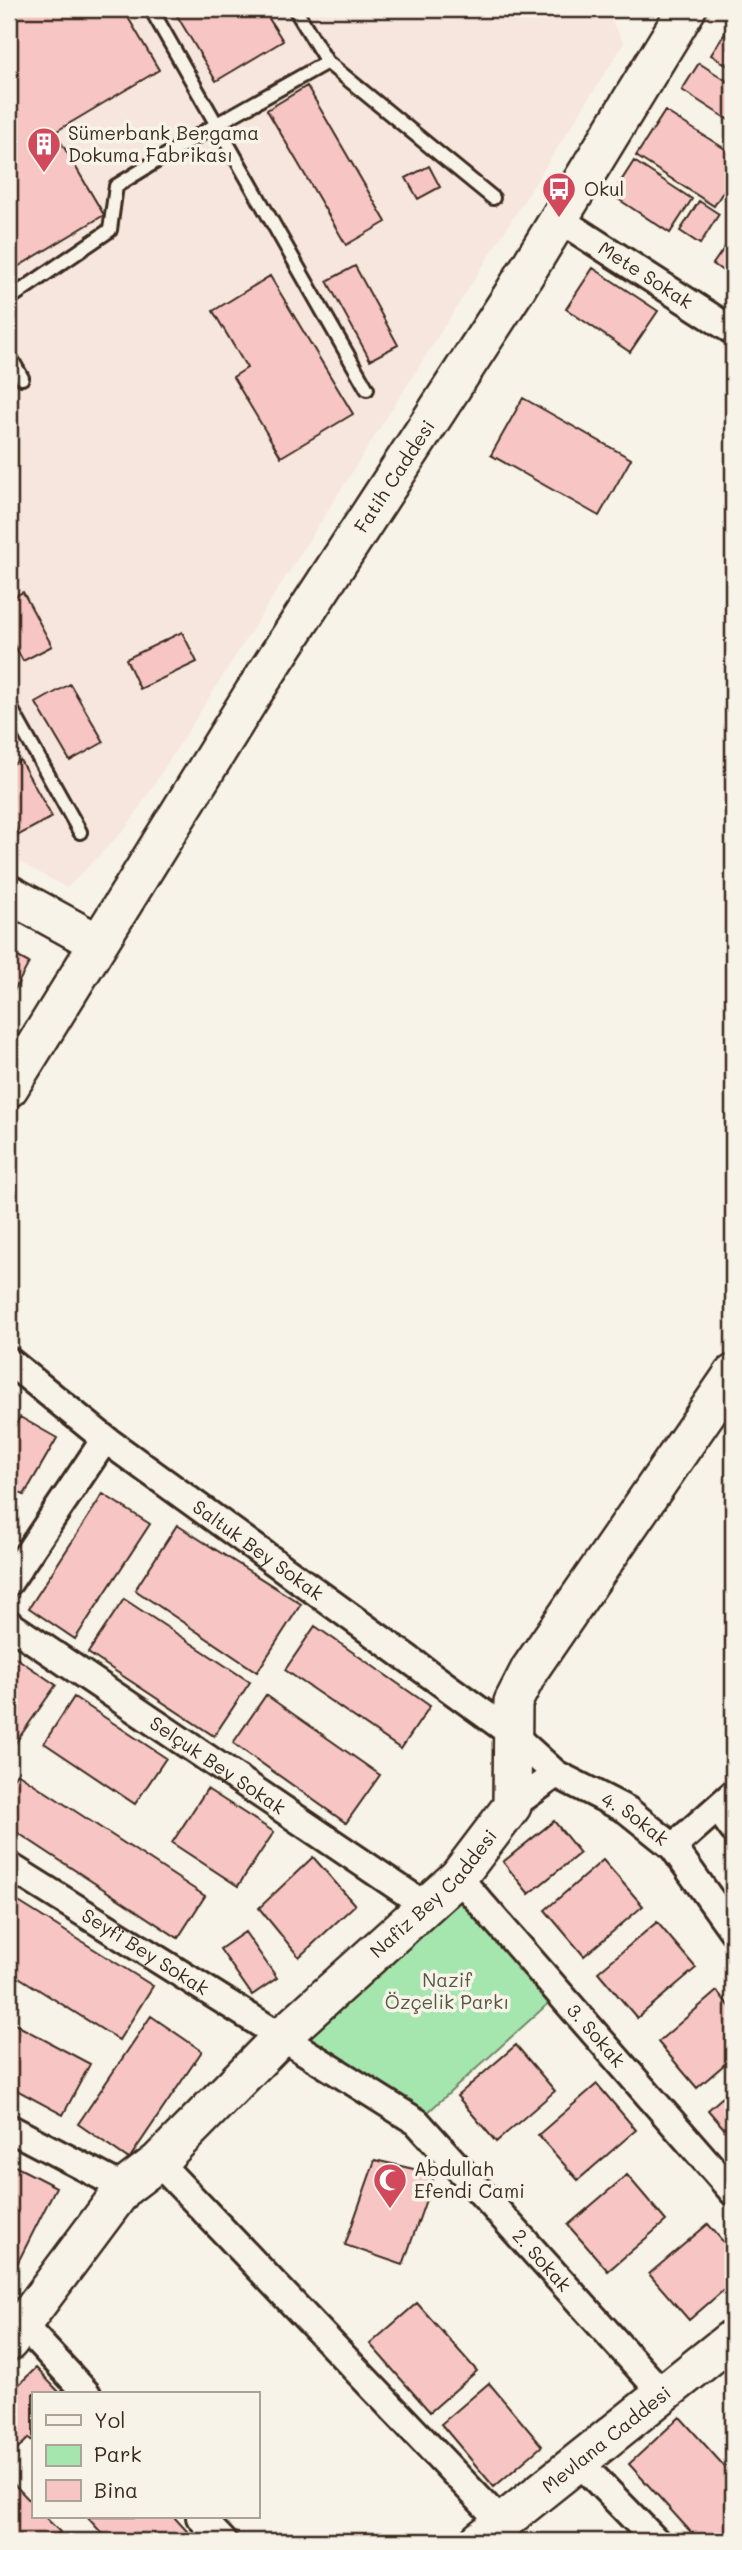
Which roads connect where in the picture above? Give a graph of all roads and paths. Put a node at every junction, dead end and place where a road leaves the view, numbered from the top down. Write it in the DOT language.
graph roads {
  1 [pos="151,9"];
  2 [pos="295,9"];
  3 [pos="687,9"];
  4 [pos="327,62"];
  5 [pos="217,124"];
  6 [pos="493,198"];
  7 [pos="559,219"];
  8 [pos="9,299"];
  9 [pos="733,331"];
  10 [pos="9,355"];
  11 [pos="22,378"];
  12 [pos="367,388"];
  13 [pos="9,705"];
  14 [pos="80,832"];
  15 [pos="9,894"];
  16 [pos="97,943"];
  17 [pos="9,1088"];
  18 [pos="9,1361"];
  19 [pos="733,1374"];
  20 [pos="105,1439"];
  21 [pos="9,1582"];
  22 [pos="9,1623"];
  23 [pos="512,1734"];
  24 [pos="556,1774"];
  25 [pos="512,1806"];
  26 [pos="728,1810"];
  27 [pos="673,1847"];
  28 [pos="9,1866"];
  29 [pos="458,1877"];
  30 [pos="426,1906"];
  31 [pos="733,1931"];
  32 [pos="280,2038"];
  33 [pos="9,2128"];
  34 [pos="158,2162"];
  35 [pos="124,2188"];
  36 [pos="733,2192"];
  37 [pos="13,2329"];
  38 [pos="733,2338"];
  39 [pos="85,2392"];
  40 [pos="662,2393"];
  41 [pos="578,2461"];
  42 [pos="201,2518"];
  43 [pos="490,2532"];
  44 [pos="223,2541"];
  45 [pos="656,2541"];
  1 -- 5 [label="lane"];
  2 -- 4 [label="lane"];
  3 -- 7 [label="street, Fatih Caddesi"];
  4 -- 5 [label="lane"];
  4 -- 6 [label="lane"];
  5 -- 8 [label="lane"];
  5 -- 12 [label="lane"];
  7 -- 9 [label="street, Mete Sokak"];
  7 -- 16 [label="street, Fatih Caddesi"];
  10 -- 11 [label="lane"];
  13 -- 14 [label="lane"];
  15 -- 16 [label="street"];
  16 -- 17 [label="street, Fatih Caddesi"];
  18 -- 20 [label="street, Saltuk Bey Sokak"];
  19 -- 23 [label="street"];
  20 -- 21 [label="street"];
  20 -- 23 [label="street, Saltuk Bey Sokak"];
  22 -- 30 [label="street, Selçuk Bey Sokak"];
  23 -- 24 [label="street, 4. Sokak"];
  23 -- 25 [label="street"];
  24 -- 25 [label="street"];
  24 -- 27 [label="street, 4. Sokak"];
  25 -- 29 [label="street, Nafiz Bey Caddesi"];
  26 -- 27 [label="street"];
  27 -- 31 [label="street, 4. Sokak"];
  28 -- 32 [label="street, Seyfi Bey Sokak"];
  29 -- 30 [label="street, Nafiz Bey Caddesi"];
  29 -- 36 [label="street, 3. Sokak"];
  30 -- 32 [label="street, Nafiz Bey Caddesi"];
  32 -- 34 [label="street, Nafiz Bey Caddesi"];
  32 -- 40 [label="street, 2. Sokak"];
  33 -- 35 [label="street"];
  34 -- 35 [label="street, Nafiz Bey Caddesi"];
  34 -- 43 [label="street"];
  35 -- 37 [label="street, Nafiz Bey Caddesi"];
  37 -- 39 [label="street"];
  38 -- 40 [label="street, Mevlana Caddesi"];
  40 -- 41 [label="street, Mevlana Caddesi"];
  41 -- 43 [label="street, Mevlana Caddesi"];
  41 -- 45 [label="street"];
  42 -- 44 [label="street"];
}
